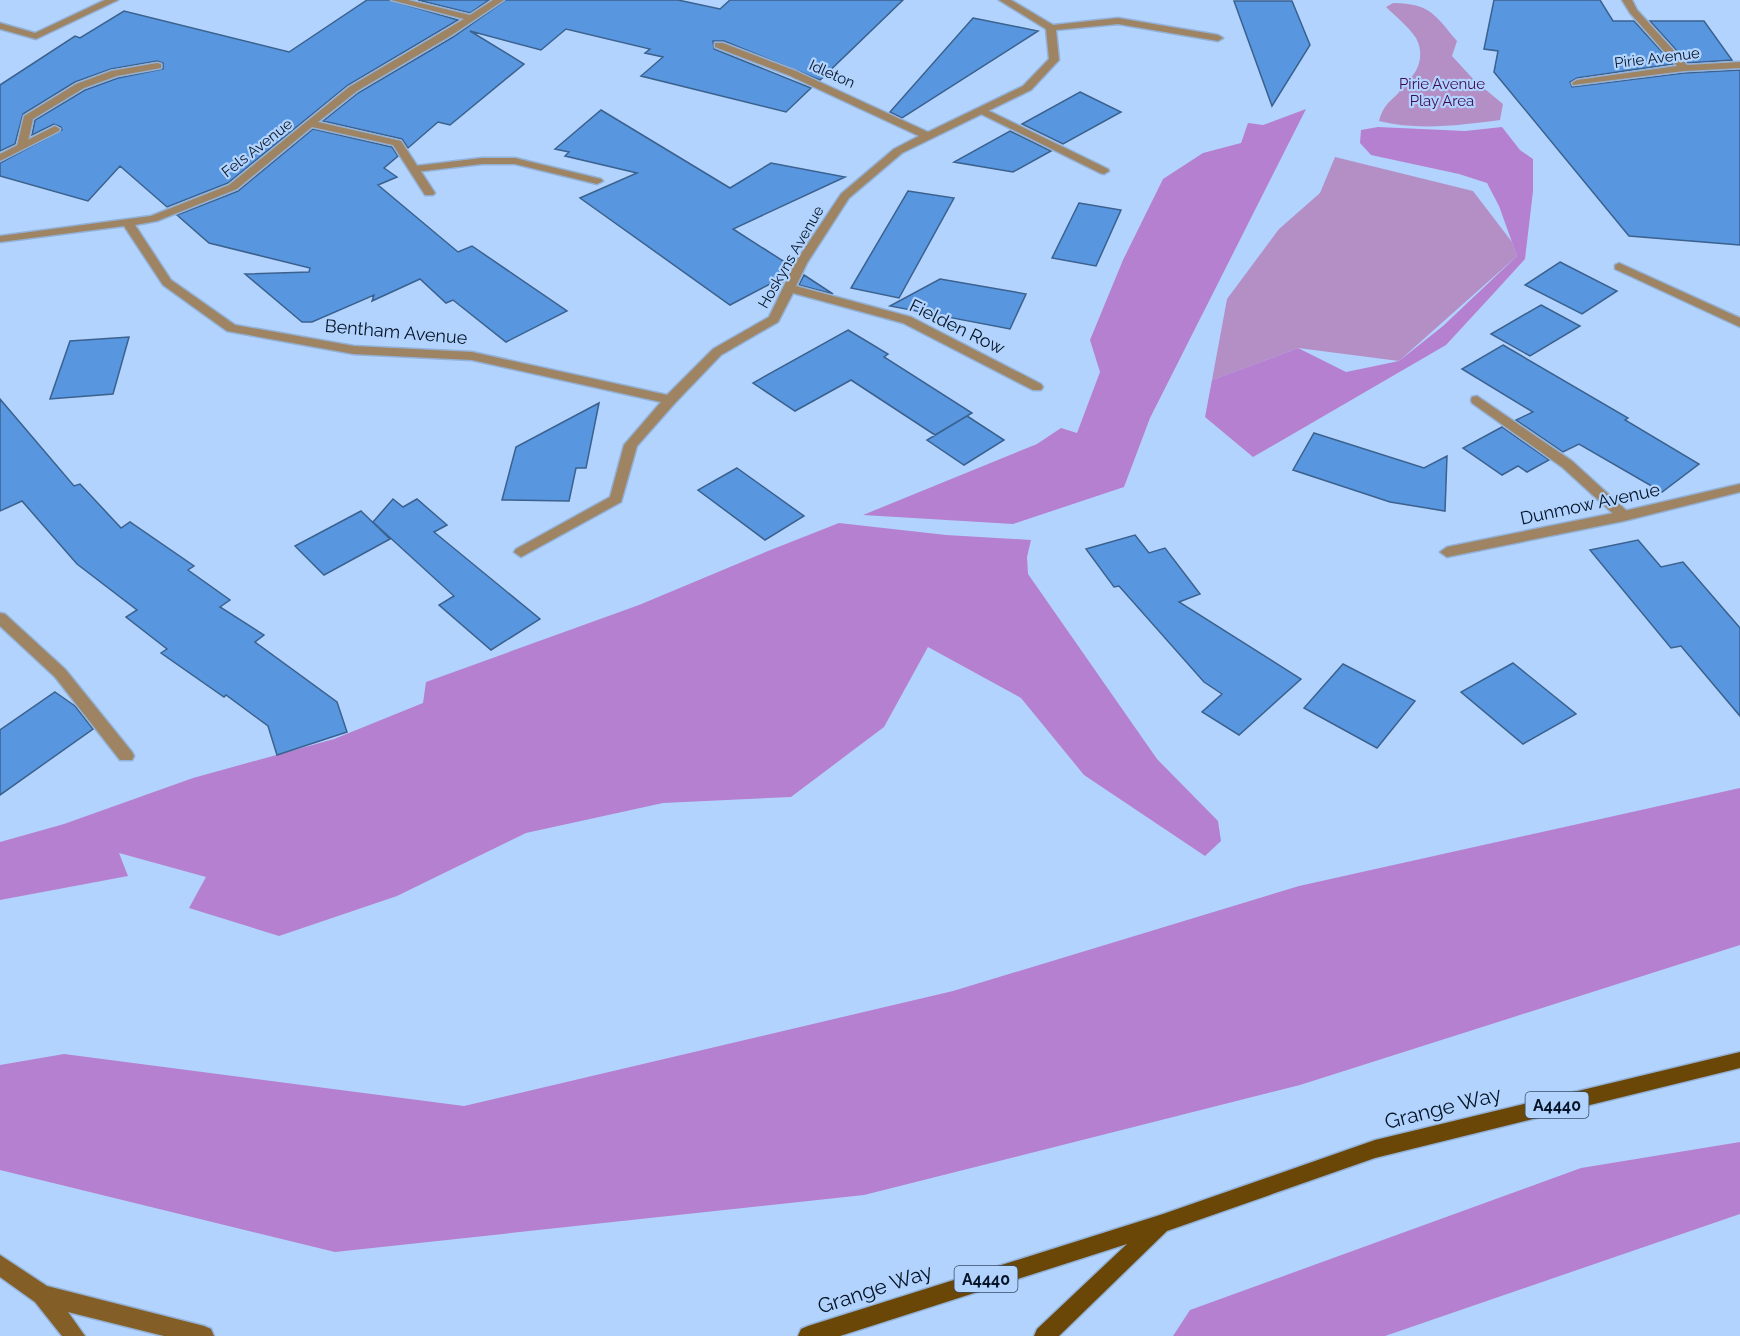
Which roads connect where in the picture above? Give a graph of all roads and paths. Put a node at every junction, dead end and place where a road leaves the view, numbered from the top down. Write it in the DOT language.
graph roads {
  1 [pos="113,0"];
  2 [pos="396,0"];
  3 [pos="499,0"];
  4 [pos="1004,0"];
  5 [pos="1627,0"];
  6 [pos="471,18"];
  7 [pos="0,26"];
  8 [pos="1051,28"];
  9 [pos="1218,38"];
  10 [pos="719,45"];
  11 [pos="1740,65"];
  12 [pos="157,66"];
  13 [pos="1684,68"];
  14 [pos="1577,83"];
  15 [pos="983,111"];
  16 [pos="311,124"];
  17 [pos="55,129"];
  18 [pos="929,136"];
  19 [pos="0,147"];
  20 [pos="18,148"];
  21 [pos="0,158"];
  22 [pos="415,169"];
  23 [pos="1104,171"];
  24 [pos="597,181"];
  25 [pos="429,193"];
  26 [pos="127,222"];
  27 [pos="0,239"];
  28 [pos="1618,267"];
  29 [pos="789,288"];
  30 [pos="1740,323"];
  31 [pos="1036,387"];
  32 [pos="670,400"];
  33 [pos="1477,400"];
  34 [pos="1740,488"];
  35 [pos="1624,516"];
  36 [pos="521,552"];
  37 [pos="1447,552"];
  38 [pos="0,618"];
  39 [pos="126,756"];
  40 [pos="1740,1060"];
  41 [pos="1163,1223"];
  42 [pos="0,1265"];
  43 [pos="42,1295"];
  44 [pos="75,1336"];
  45 [pos="204,1336"];
  46 [pos="808,1336"];
  47 [pos="1044,1336"];
  1 -- 7 [label="street"];
  2 -- 6 [label="street"];
  3 -- 6 [label="street, Fels Avenue"];
  4 -- 8 [label="street"];
  5 -- 13 [label="street"];
  6 -- 16 [label="street, Fels Avenue"];
  8 -- 9 [label="street"];
  8 -- 15 [label="street, Hoskyns Avenue"];
  10 -- 18 [label="street, Idleton"];
  11 -- 13 [label="street, Pirie Avenue"];
  12 -- 20 [label="street"];
  13 -- 14 [label="street, Pirie Avenue"];
  15 -- 18 [label="street, Hoskyns Avenue"];
  15 -- 23 [label="street"];
  16 -- 22 [label="street"];
  16 -- 26 [label="street, Fels Avenue"];
  17 -- 20 [label="street"];
  18 -- 29 [label="street, Hoskyns Avenue"];
  19 -- 20 [label="street"];
  20 -- 21 [label="street"];
  22 -- 24 [label="street"];
  22 -- 25 [label="street"];
  26 -- 27 [label="street, Fels Avenue"];
  26 -- 32 [label="street, Bentham Avenue"];
  28 -- 30 [label="street"];
  29 -- 31 [label="street, Fielden Row"];
  29 -- 32 [label="street, Hoskyns Avenue"];
  32 -- 36 [label="street, Hoskyns Avenue"];
  33 -- 35 [label="street"];
  34 -- 35 [label="street, Dunmow Avenue"];
  35 -- 37 [label="street, Dunmow Avenue"];
  38 -- 39 [label="street"];
  40 -- 41 [label="main road, Grange Way / A4440"];
  41 -- 46 [label="main road, Grange Way / A4440"];
  41 -- 47 [label="main road, Grange Way / A4440"];
  42 -- 43 [label="main road"];
  43 -- 44 [label="main road"];
  43 -- 45 [label="main road"];
}
